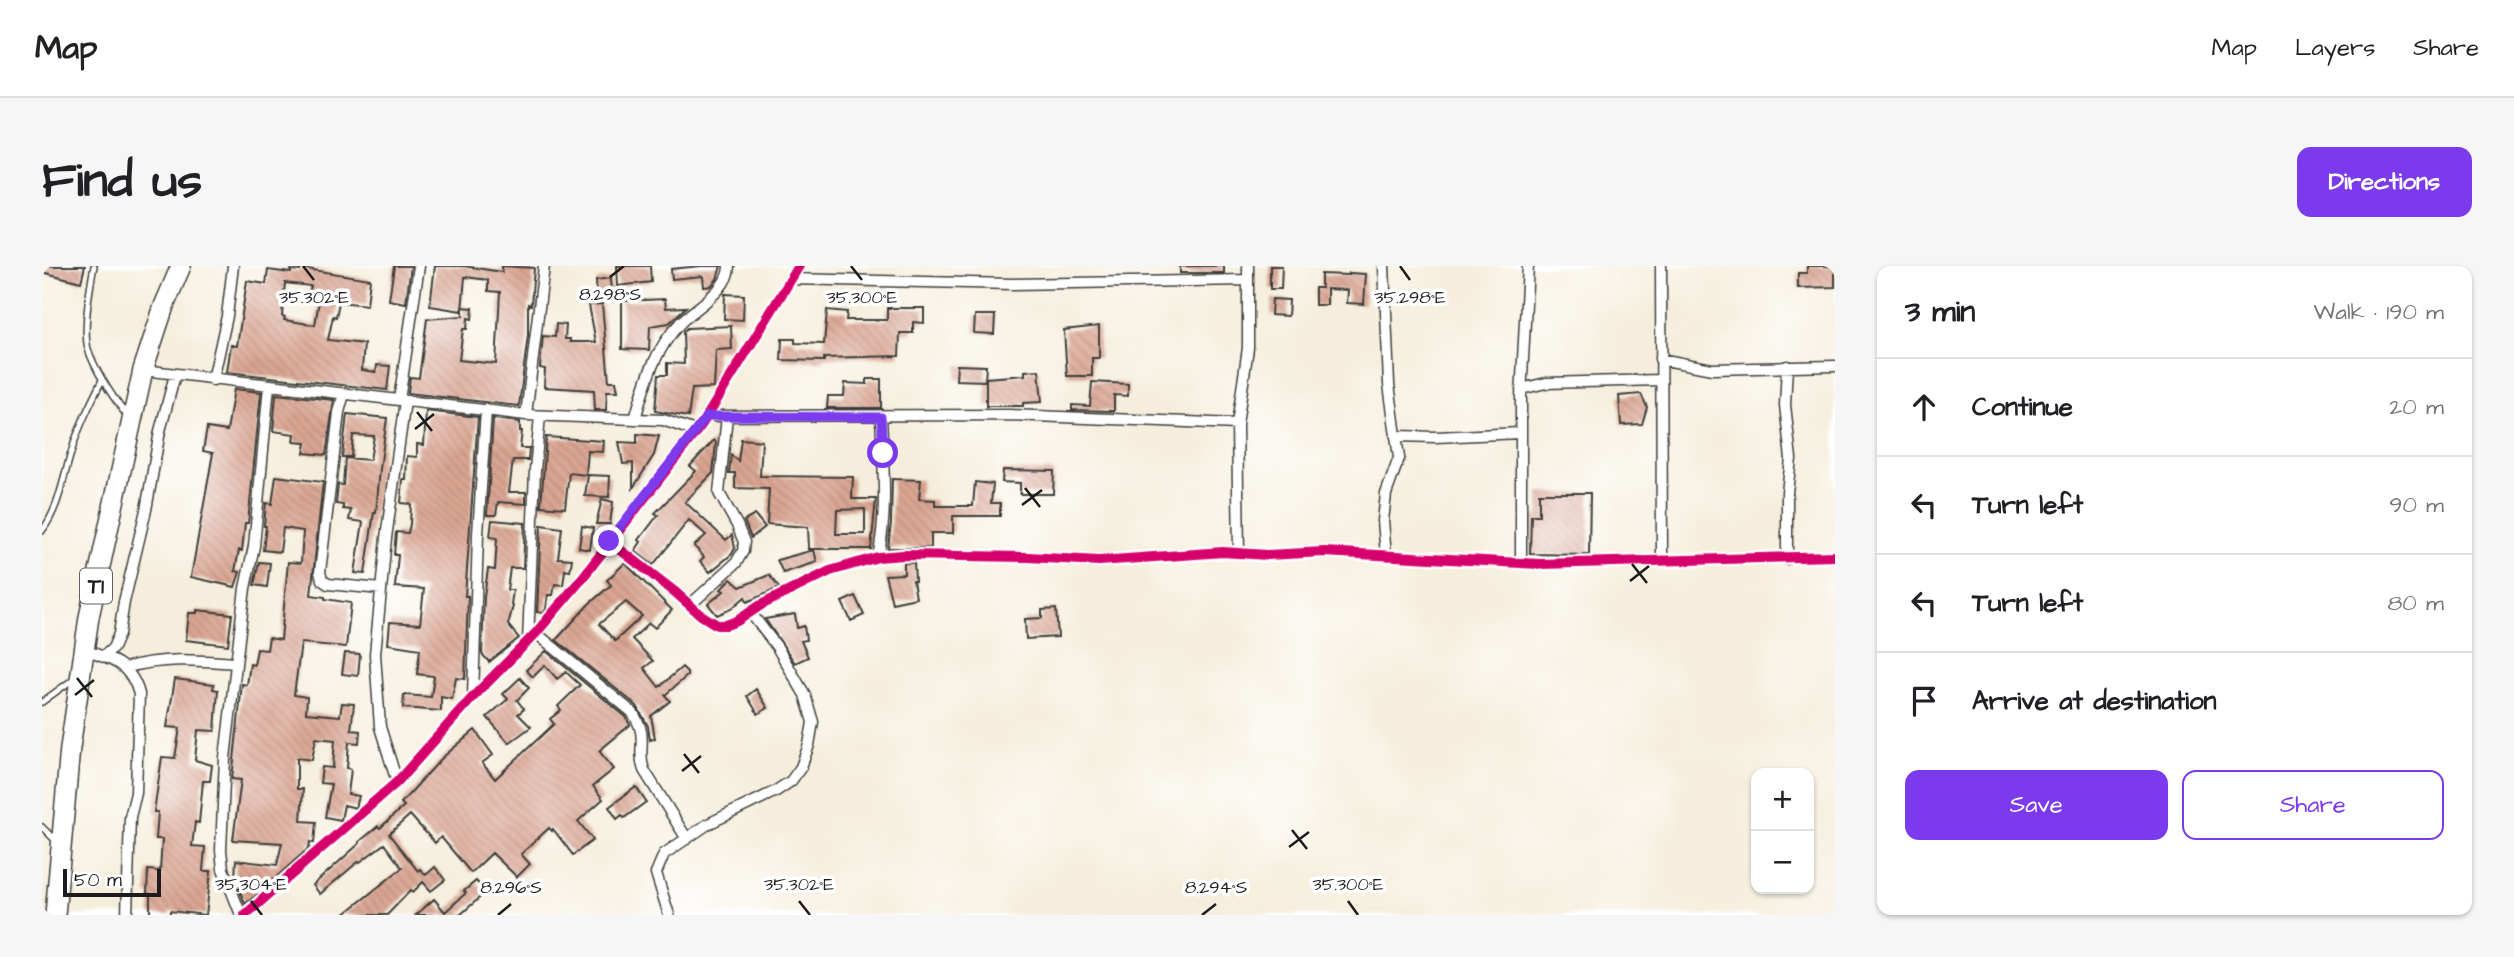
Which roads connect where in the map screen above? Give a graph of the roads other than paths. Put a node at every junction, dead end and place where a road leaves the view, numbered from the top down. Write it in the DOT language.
graph roads {
  1 [pos="94,266"];
  2 [pos="181,266"];
  3 [pos="233,266"];
  4 [pos="419,266"];
  5 [pos="544,266"];
  6 [pos="729,266"];
  7 [pos="799,266"];
  8 [pos="1248,266"];
  9 [pos="1384,266"];
  10 [pos="1528,266"];
  11 [pos="1661,266"];
  12 [pos="790,279"];
  13 [pos="1248,280"];
  14 [pos="1660,359"];
  15 [pos="1787,366"];
  16 [pos="1835,366"];
  17 [pos="143,370"];
  18 [pos="175,375"];
  19 [pos="102,380"];
  20 [pos="213,380"];
  21 [pos="1660,380"];
  22 [pos="269,386"];
  23 [pos="1521,389"];
  24 [pos="344,394"];
  25 [pos="402,400"];
  26 [pos="486,410"];
  27 [pos="526,415"];
  28 [pos="540,416"];
  29 [pos="707,416"];
  30 [pos="727,416"];
  31 [pos="881,417"];
  32 [pos="635,419"];
  33 [pos="131,422"];
  34 [pos="1237,424"];
  35 [pos="695,431"];
  36 [pos="1520,433"];
  37 [pos="1398,436"];
  38 [pos="42,531"];
  39 [pos="609,541"];
  40 [pos="1240,553"];
  41 [pos="1386,555"];
  42 [pos="1835,556"];
  43 [pos="878,557"];
  44 [pos="1787,559"];
  45 [pos="1661,560"];
  46 [pos="1521,563"];
  47 [pos="381,589"];
  48 [pos="690,605"];
  49 [pos="750,612"];
  50 [pos="532,638"];
  51 [pos="83,650"];
  52 [pos="104,656"];
  53 [pos="235,663"];
  54 [pos="125,668"];
  55 [pos="80,674"];
  56 [pos="472,697"];
  57 [pos="42,702"];
  58 [pos="397,782"];
  59 [pos="42,827"];
  60 [pos="687,839"];
  61 [pos="61,847"];
  62 [pos="55,915"];
  63 [pos="127,915"];
  64 [pos="243,915"];
  65 [pos="669,915"];
  1 -- 19 [label="lane"];
  2 -- 17 [label="highway, T1"];
  3 -- 20 [label="street"];
  4 -- 25 [label="street"];
  5 -- 27 [label="street"];
  6 -- 32 [label="street"];
  7 -- 12 [label="street"];
  8 -- 13 [label="street"];
  9 -- 37 [label="street"];
  10 -- 23 [label="street"];
  11 -- 14 [label="street"];
  12 -- 13 [label="street"];
  12 -- 29 [label="street"];
  13 -- 34 [label="street"];
  14 -- 15 [label="street"];
  14 -- 21 [label="street"];
  15 -- 16 [label="street"];
  15 -- 44 [label="street"];
  17 -- 18 [label="street"];
  17 -- 33 [label="highway, T1"];
  18 -- 20 [label="street"];
  18 -- 52 [label="street"];
  19 -- 33 [label="lane"];
  19 -- 38 [label="lane"];
  20 -- 22 [label="street"];
  21 -- 23 [label="street"];
  21 -- 45 [label="street"];
  22 -- 24 [label="street"];
  22 -- 53 [label="street"];
  23 -- 36 [label="street"];
  24 -- 25 [label="street"];
  24 -- 47 [label="street"];
  25 -- 26 [label="street"];
  25 -- 47 [label="street"];
  26 -- 27 [label="street"];
  26 -- 56 [label="street"];
  27 -- 28 [label="street"];
  28 -- 32 [label="street"];
  28 -- 50 [label="street"];
  29 -- 30 [label="street"];
  29 -- 35 [label="street"];
  30 -- 31 [label="street"];
  30 -- 48 [label="street"];
  31 -- 34 [label="street"];
  31 -- 43 [label="street"];
  32 -- 35 [label="street"];
  33 -- 51 [label="highway, T1"];
  34 -- 40 [label="street"];
  35 -- 39 [label="street"];
  36 -- 37 [label="street"];
  36 -- 46 [label="street"];
  37 -- 41 [label="street"];
  39 -- 48 [label="street"];
  39 -- 50 [label="street"];
  40 -- 41 [label="street"];
  40 -- 43 [label="street"];
  41 -- 46 [label="street"];
  42 -- 44 [label="street"];
  43 -- 49 [label="street"];
  44 -- 45 [label="street"];
  45 -- 46 [label="street"];
  47 -- 58 [label="street"];
  48 -- 49 [label="street"];
  49 -- 60 [label="street"];
  50 -- 56 [label="street"];
  50 -- 60 [label="street"];
  51 -- 52 [label="street"];
  51 -- 55 [label="highway, T1"];
  52 -- 54 [label="street"];
  53 -- 54 [label="street"];
  53 -- 64 [label="street"];
  54 -- 63 [label="street"];
  55 -- 57 [label="lane"];
  55 -- 61 [label="highway, T1"];
  56 -- 58 [label="street"];
  58 -- 64 [label="street"];
  59 -- 61 [label="lane"];
  60 -- 65 [label="street"];
  61 -- 62 [label="highway, T1"];
}
